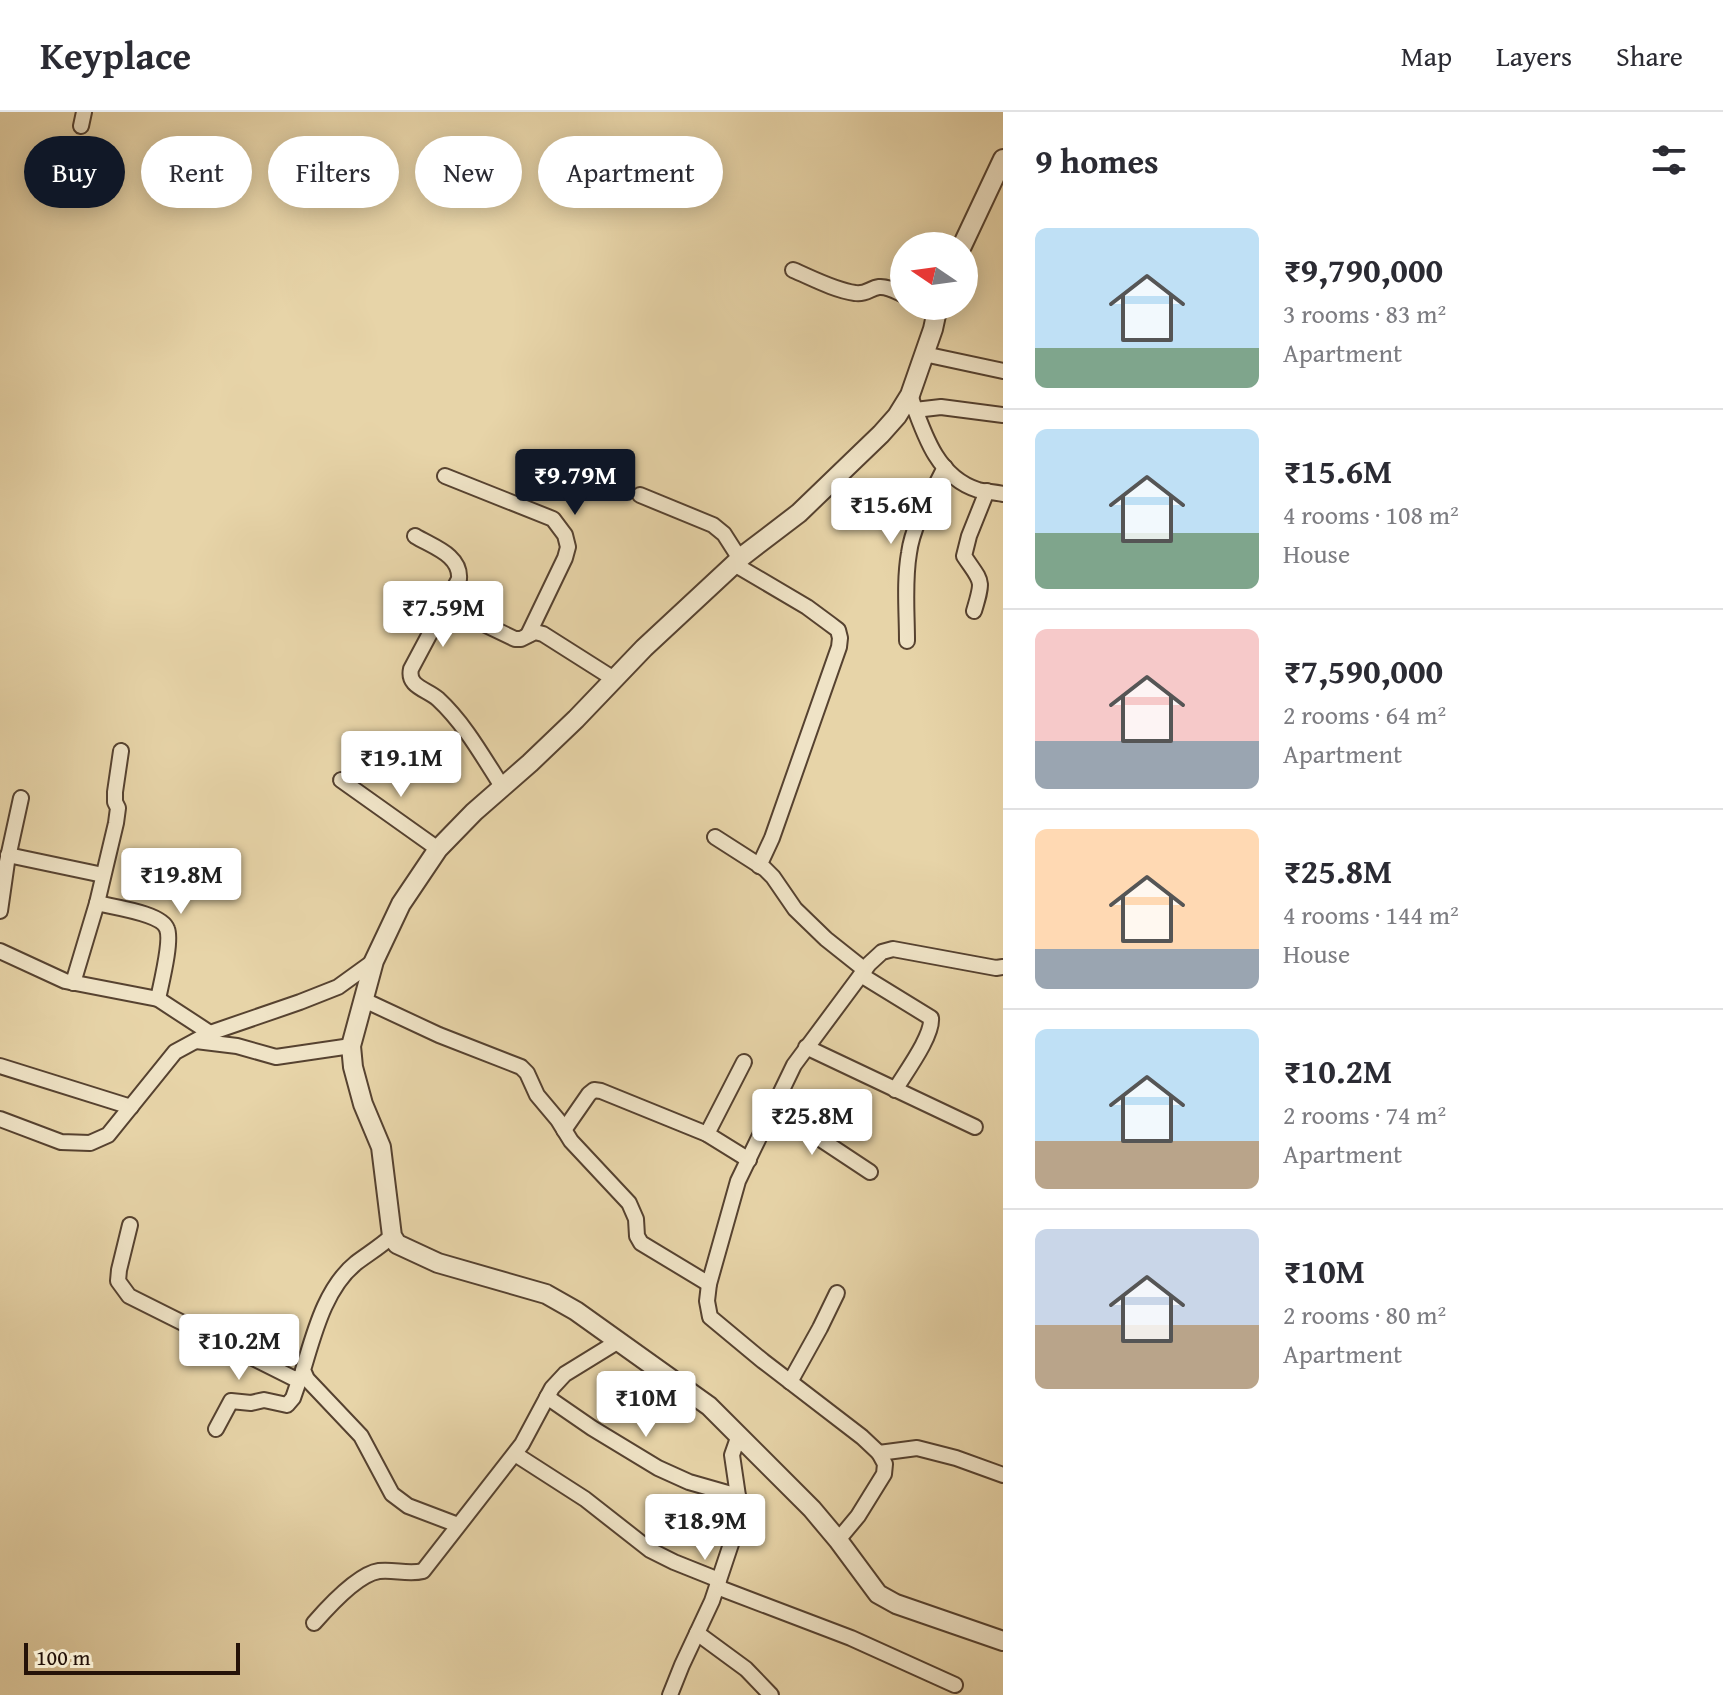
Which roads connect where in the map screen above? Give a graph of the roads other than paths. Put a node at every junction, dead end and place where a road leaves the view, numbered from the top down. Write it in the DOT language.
graph roads {
  1 [pos="1003,159"];
  2 [pos="969,232"];
  3 [pos="793,270"];
  4 [pos="890,289"];
  5 [pos="931,320"];
  6 [pos="924,354"];
  7 [pos="1003,371"];
  8 [pos="913,402"];
  9 [pos="1003,415"];
  10 [pos="945,467"];
  11 [pos="445,476"];
  12 [pos="998,491"];
  13 [pos="640,495"];
  14 [pos="415,536"];
  15 [pos="737,562"];
  16 [pos="446,606"];
  17 [pos="974,611"];
  18 [pos="528,635"];
  19 [pos="907,641"];
  20 [pos="614,679"];
  21 [pos="121,751"];
  22 [pos="341,780"];
  23 [pos="503,788"];
  24 [pos="21,798"];
  25 [pos="715,837"];
  26 [pos="438,849"];
  27 [pos="8,855"];
  28 [pos="759,866"];
  29 [pos="103,875"];
  30 [pos="97,903"];
  31 [pos="0,911"];
  32 [pos="0,951"];
  33 [pos="374,961"];
  34 [pos="1003,967"];
  35 [pos="863,972"];
  36 [pos="73,983"];
  37 [pos="158,999"];
  38 [pos="364,1000"];
  39 [pos="210,1033"];
  40 [pos="195,1041"];
  41 [pos="351,1046"];
  42 [pos="806,1047"];
  43 [pos="744,1062"];
  44 [pos="0,1066"];
  45 [pos="895,1090"];
  46 [pos="131,1107"];
  47 [pos="771,1112"];
  48 [pos="0,1119"];
  49 [pos="975,1127"];
  50 [pos="564,1130"];
  51 [pos="707,1134"];
  52 [pos="749,1160"];
  53 [pos="870,1172"];
  54 [pos="130,1225"];
  55 [pos="392,1236"];
  56 [pos="709,1284"];
  57 [pos="837,1293"];
  58 [pos="617,1342"];
  59 [pos="301,1376"];
  60 [pos="790,1382"];
  61 [pos="547,1397"];
  62 [pos="216,1429"];
  63 [pos="739,1435"];
  64 [pos="879,1453"];
  65 [pos="515,1454"];
  66 [pos="1003,1475"];
  67 [pos="738,1496"];
  68 [pos="458,1525"];
  69 [pos="838,1540"];
  70 [pos="718,1584"];
  71 [pos="314,1623"];
  72 [pos="697,1633"];
  73 [pos="1003,1641"];
  74 [pos="955,1685"];
  75 [pos="670,1695"];
  76 [pos="771,1695"];
  1 -- 2 [label="street"];
  3 -- 4 [label="street"];
  5 -- 6 [label="street"];
  6 -- 7 [label="street"];
  6 -- 8 [label="street"];
  8 -- 9 [label="street"];
  8 -- 10 [label="street"];
  8 -- 15 [label="street"];
  10 -- 12 [label="street"];
  10 -- 19 [label="street"];
  11 -- 18 [label="street"];
  12 -- 17 [label="street"];
  13 -- 15 [label="street"];
  14 -- 16 [label="street"];
  15 -- 20 [label="street"];
  15 -- 28 [label="street"];
  16 -- 18 [label="street"];
  16 -- 23 [label="street"];
  18 -- 20 [label="street"];
  20 -- 23 [label="street"];
  21 -- 29 [label="street"];
  22 -- 26 [label="street"];
  23 -- 26 [label="street"];
  24 -- 27 [label="street"];
  25 -- 28 [label="street"];
  26 -- 33 [label="street"];
  27 -- 29 [label="street"];
  27 -- 31 [label="street"];
  28 -- 35 [label="street"];
  29 -- 30 [label="street"];
  30 -- 36 [label="street"];
  30 -- 37 [label="street"];
  32 -- 36 [label="street"];
  33 -- 38 [label="street"];
  33 -- 39 [label="street"];
  34 -- 35 [label="street"];
  35 -- 42 [label="street"];
  35 -- 45 [label="street"];
  36 -- 37 [label="street"];
  37 -- 39 [label="street"];
  38 -- 41 [label="street"];
  38 -- 50 [label="street"];
  39 -- 40 [label="street"];
  40 -- 41 [label="street"];
  40 -- 46 [label="street"];
  41 -- 55 [label="street"];
  42 -- 45 [label="street"];
  42 -- 47 [label="street"];
  43 -- 51 [label="street"];
  44 -- 46 [label="street"];
  45 -- 49 [label="street"];
  46 -- 48 [label="street"];
  47 -- 52 [label="street"];
  47 -- 53 [label="street"];
  50 -- 51 [label="street"];
  50 -- 56 [label="street"];
  51 -- 52 [label="street"];
  52 -- 56 [label="street"];
  54 -- 59 [label="street"];
  55 -- 58 [label="street"];
  55 -- 59 [label="street"];
  56 -- 60 [label="street"];
  57 -- 60 [label="street"];
  58 -- 61 [label="street"];
  58 -- 63 [label="street"];
  59 -- 62 [label="street"];
  59 -- 68 [label="street"];
  60 -- 64 [label="street"];
  61 -- 65 [label="street"];
  61 -- 67 [label="street"];
  63 -- 67 [label="street"];
  63 -- 69 [label="street"];
  64 -- 66 [label="street"];
  64 -- 69 [label="street"];
  65 -- 68 [label="street"];
  65 -- 70 [label="street"];
  67 -- 70 [label="street"];
  68 -- 71 [label="street"];
  69 -- 73 [label="street"];
  70 -- 72 [label="street"];
  70 -- 74 [label="street"];
  72 -- 75 [label="street"];
  72 -- 76 [label="street"];
}
